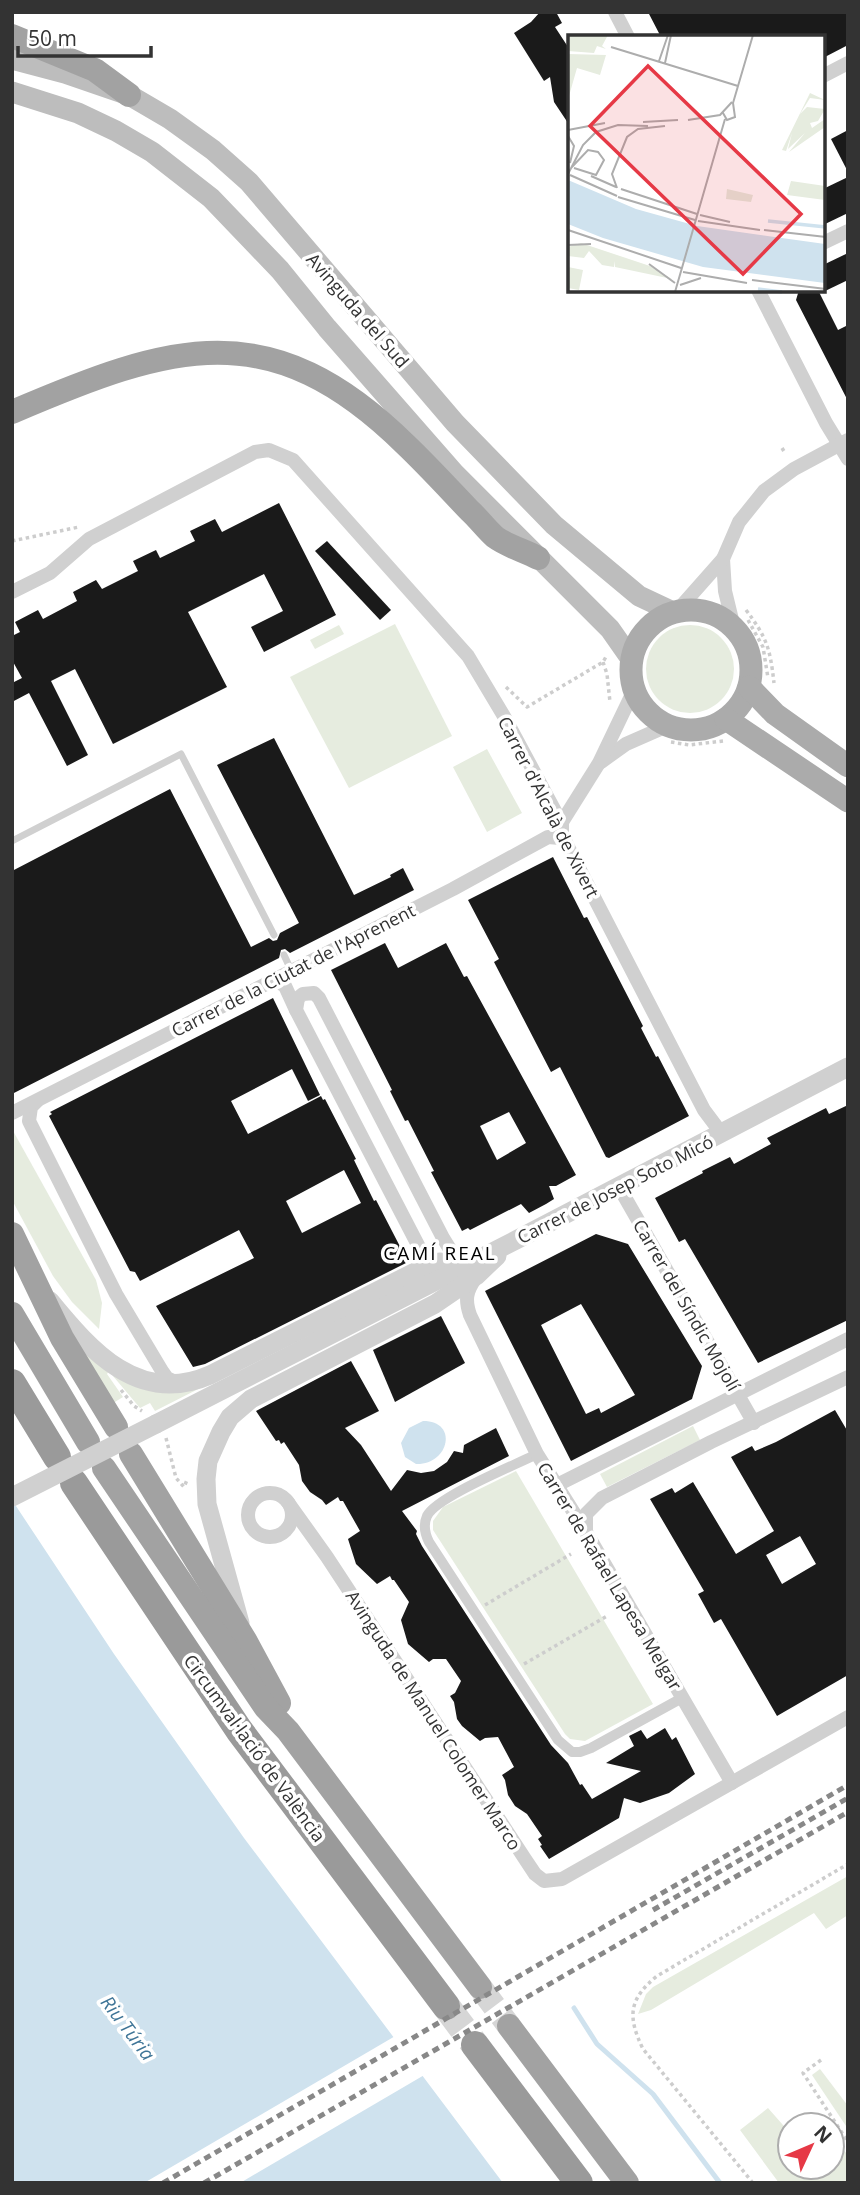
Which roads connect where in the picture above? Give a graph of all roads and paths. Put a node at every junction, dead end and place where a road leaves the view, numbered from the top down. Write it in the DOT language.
graph roads {
  1 [pos="615,12"];
  2 [pos="627,35"];
  3 [pos="12,36"];
  4 [pos="12,59"];
  5 [pos="848,63"];
  6 [pos="825,75"];
  7 [pos="12,92"];
  8 [pos="129,95"];
  9 [pos="848,231"];
  10 [pos="825,242"];
  11 [pos="759,292"];
  12 [pos="12,412"];
  13 [pos="844,442"];
  14 [pos="782,447"];
  15 [pos="785,453"];
  16 [pos="848,459"];
  17 [pos="26,537"];
  18 [pos="12,541"];
  19 [pos="538,558"];
  20 [pos="723,559"];
  21 [pos="12,592"];
  22 [pos="735,603"];
  23 [pos="675,611"];
  24 [pos="734,628"];
  25 [pos="618,637"];
  26 [pos="631,659"];
  27 [pos="603,662"];
  28 [pos="634,690"];
  29 [pos="761,690"];
  30 [pos="527,706"];
  31 [pos="623,713"];
  32 [pos="733,724"];
  33 [pos="658,730"];
  34 [pos="599,763"];
  35 [pos="848,766"];
  36 [pos="848,801"];
  37 [pos="562,824"];
  38 [pos="548,838"];
  39 [pos="12,841"];
  40 [pos="566,843"];
  41 [pos="274,935"];
  42 [pos="284,956"];
  43 [pos="286,976"];
  44 [pos="318,998"];
  45 [pos="296,1010"];
  46 [pos="848,1067"];
  47 [pos="38,1100"];
  48 [pos="12,1113"];
  49 [pos="722,1134"];
  50 [pos="619,1187"];
  51 [pos="12,1234"];
  52 [pos="433,1272"];
  53 [pos="469,1272"];
  54 [pos="35,1282"];
  55 [pos="12,1314"];
  56 [pos="848,1339"];
  57 [pos="848,1377"];
  58 [pos="12,1383"];
  59 [pos="180,1384"];
  60 [pos="118,1386"];
  61 [pos="738,1394"];
  62 [pos="156,1422"];
  63 [pos="754,1423"];
  64 [pos="116,1427"];
  65 [pos="88,1441"];
  66 [pos="131,1454"];
  67 [pos="537,1454"];
  68 [pos="57,1457"];
  69 [pos="104,1468"];
  70 [pos="188,1477"];
  71 [pos="74,1483"];
  72 [pos="557,1485"];
  73 [pos="12,1497"];
  74 [pos="286,1501"];
  75 [pos="586,1532"];
  76 [pos="276,1536"];
  77 [pos="571,1554"];
  78 [pos="327,1557"];
  79 [pos="475,1611"];
  80 [pos="607,1616"];
  81 [pos="245,1640"];
  82 [pos="513,1670"];
  83 [pos="682,1698"];
  84 [pos="848,1717"];
  85 [pos="288,1731"];
  86 [pos="732,1783"];
  87 [pos="848,1864"];
  88 [pos="480,1987"];
  89 [pos="446,2006"];
  90 [pos="509,2026"];
  91 [pos="475,2045"];
  92 [pos="821,2060"];
  93 [pos="848,2142"];
  94 [pos="579,2183"];
  95 [pos="627,2183"];
  96 [pos="753,2183"];
  1 -- 2 [label="street"];
  3 -- 8 [label="highway"];
  4 -- 8 [label="main road, Avinguda del Sud"];
  5 -- 6 [label="street"];
  7 -- 19 [label="main road, Avinguda del Sud"];
  8 -- 23 [label="main road, Avinguda del Sud"];
  9 -- 10 [label="street"];
  11 -- 13 [label="street"];
  12 -- 19 [label="highway"];
  13 -- 16 [label="street"];
  13 -- 20 [label="street"];
  14 -- 15 [label="path"];
  17 -- 18 [label="path"];
  19 -- 25 [label="main road, Avinguda del Sud"];
  20 -- 22 [label="street"];
  20 -- 23 [label="street"];
  21 -- 37 [label="street, Carrer d'Alcalà de Xivert"];
  22 -- 24 [label="street"];
  22 -- 29 [label="path"];
  22 -- 29 [label="path"];
  23 -- 24 [label="main road"];
  23 -- 26 [label="main road"];
  24 -- 29 [label="main road"];
  25 -- 26 [label="main road, Avinguda del Sud"];
  25 -- 27 [label="path"];
  26 -- 28 [label="main road"];
  27 -- 30 [label="path"];
  27 -- 31 [label="path"];
  28 -- 31 [label="street, Carrer de la Ciutat de l'Aprenent"];
  28 -- 33 [label="main road"];
  29 -- 32 [label="main road"];
  29 -- 35 [label="main road"];
  31 -- 34 [label="street, Carrer de la Ciutat de l'Aprenent"];
  32 -- 33 [label="main road"];
  32 -- 33 [label="path"];
  32 -- 36 [label="main road"];
  33 -- 34 [label="street, Carrer de la Ciutat de l'Aprenent"];
  34 -- 37 [label="street, Carrer de la Ciutat de l'Aprenent"];
  37 -- 38 [label="street, Carrer de la Ciutat de l'Aprenent"];
  37 -- 40 [label="street, Carrer d'Alcalà de Xivert"];
  38 -- 40 [label="street"];
  38 -- 43 [label="street, Carrer de la Ciutat de l'Aprenent"];
  39 -- 41 [label="lane"];
  40 -- 49 [label="street, Carrer d'Alcalà de Xivert"];
  42 -- 43 [label="lane"];
  43 -- 44 [label="street"];
  43 -- 45 [label="street"];
  43 -- 47 [label="street, Carrer de la Ciutat de l'Aprenent"];
  44 -- 45 [label="street"];
  44 -- 53 [label="street"];
  45 -- 52 [label="street"];
  46 -- 49 [label="street, Carrer de Josep Soto Micó"];
  47 -- 48 [label="street"];
  47 -- 59 [label="street"];
  49 -- 50 [label="street, Carrer de Josep Soto Micó"];
  50 -- 53 [label="street, Carrer de Josep Soto Micó"];
  50 -- 61 [label="street, Carrer del Síndic Mojolí"];
  51 -- 54 [label="highway"];
  52 -- 53 [label="street"];
  52 -- 59 [label="street"];
  52 -- 62 [label="street"];
  53 -- 67 [label="street, Carrer de Rafael Lapesa Melgar"];
  53 -- 81 [label="street, Carrer de Josep Soto Micó"];
  54 -- 59 [label="street"];
  54 -- 64 [label="highway"];
  55 -- 65 [label="highway"];
  56 -- 61 [label="street"];
  57 -- 63 [label="street"];
  58 -- 68 [label="highway"];
  60 -- 62 [label="path"];
  61 -- 63 [label="street, Carrer del Síndic Mojolí"];
  61 -- 72 [label="street"];
  62 -- 70 [label="path"];
  62 -- 73 [label="street, bridge"];
  63 -- 75 [label="street"];
  66 -- 81 [label="highway"];
  67 -- 72 [label="street, Carrer de Rafael Lapesa Melgar"];
  67 -- 79 [label="street, Carrer de Rafael Lapesa Melgar"];
  69 -- 85 [label="highway, Circumval·lació de València"];
  71 -- 89 [label="highway, Circumval·lació de València"];
  72 -- 75 [label="street, Carrer de Rafael Lapesa Melgar"];
  74 -- 76 [label="street"];
  74 -- 76 [label="street, Avinguda de Manuel Colomer Marco"];
  74 -- 78 [label="street, Avinguda de Manuel Colomer Marco"];
  75 -- 83 [label="street, Carrer de Rafael Lapesa Melgar"];
  76 -- 78 [label="street, Avinguda de Manuel Colomer Marco"];
  77 -- 79 [label="path"];
  78 -- 86 [label="street, Avinguda de Manuel Colomer Marco"];
  79 -- 82 [label="street, Carrer de Rafael Lapesa Melgar"];
  80 -- 82 [label="path"];
  81 -- 85 [label="highway"];
  82 -- 83 [label="street, Carrer de Rafael Lapesa Melgar"];
  83 -- 86 [label="street, Carrer de Rafael Lapesa Melgar"];
  84 -- 86 [label="street"];
  85 -- 88 [label="highway, Circumval·lació de València"];
  87 -- 96 [label="path"];
  90 -- 95 [label="highway"];
  91 -- 94 [label="highway"];
  92 -- 93 [label="path"];
}
